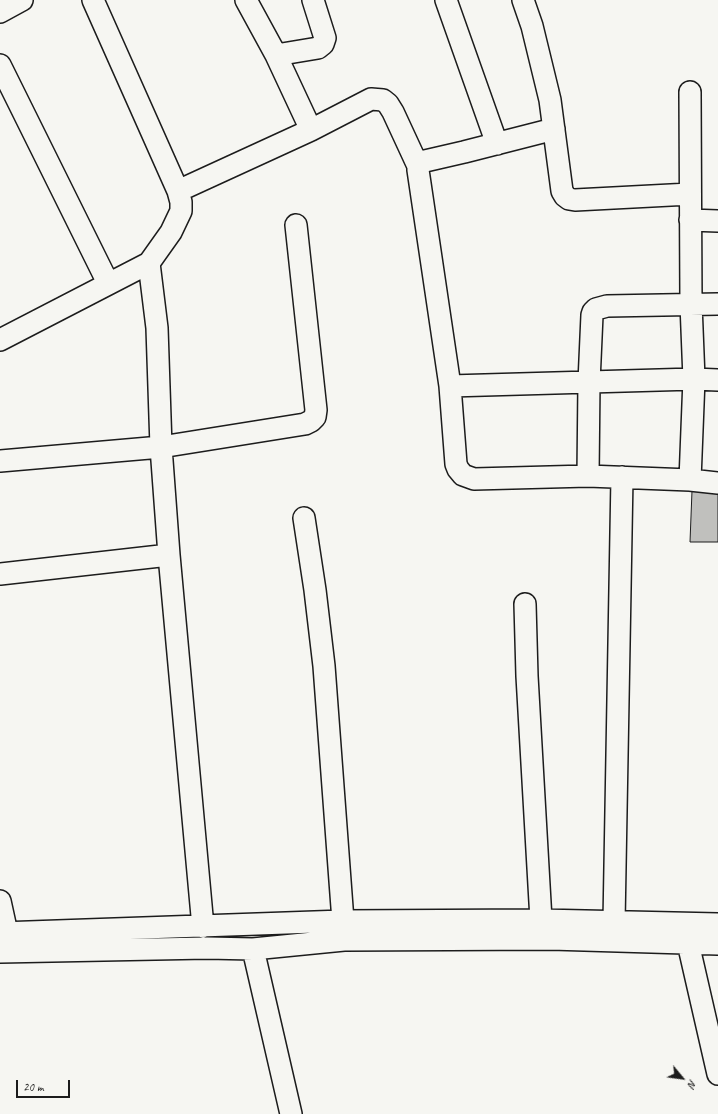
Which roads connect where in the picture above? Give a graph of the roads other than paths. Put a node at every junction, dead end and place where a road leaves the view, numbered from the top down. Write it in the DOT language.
graph roads {
  1 [pos="22,0"];
  2 [pos="93,0"];
  3 [pos="246,0"];
  4 [pos="313,0"];
  5 [pos="446,0"];
  6 [pos="523,0"];
  7 [pos="0,12"];
  8 [pos="276,55"];
  9 [pos="0,65"];
  10 [pos="690,92"];
  11 [pos="554,129"];
  12 [pos="311,130"];
  13 [pos="497,144"];
  14 [pos="418,166"];
  15 [pos="178,190"];
  16 [pos="690,194"];
  17 [pos="690,220"];
  18 [pos="718,221"];
  19 [pos="296,225"];
  20 [pos="149,263"];
  21 [pos="108,283"];
  22 [pos="691,304"];
  23 [pos="718,304"];
  24 [pos="0,340"];
  25 [pos="694,379"];
  26 [pos="718,380"];
  27 [pos="589,382"];
  28 [pos="450,386"];
  29 [pos="161,447"];
  30 [pos="0,461"];
  31 [pos="588,476"];
  32 [pos="622,477"];
  33 [pos="690,480"];
  34 [pos="718,483"];
  35 [pos="304,518"];
  36 [pos="169,555"];
  37 [pos="0,574"];
  38 [pos="525,604"];
  39 [pos="0,901"];
  40 [pos="541,920"];
  41 [pos="344,921"];
  42 [pos="614,922"];
  43 [pos="718,924"];
  44 [pos="203,927"];
  45 [pos="4,933"];
  46 [pos="688,943"];
  47 [pos="718,944"];
  48 [pos="253,950"];
  49 [pos="0,952"];
  50 [pos="718,1074"];
  51 [pos="291,1114"];
  1 -- 7 [label="street"];
  2 -- 15 [label="street"];
  3 -- 8 [label="street"];
  4 -- 8 [label="street"];
  5 -- 13 [label="street"];
  6 -- 11 [label="street"];
  8 -- 12 [label="street"];
  9 -- 21 [label="street"];
  10 -- 16 [label="street"];
  11 -- 13 [label="street"];
  11 -- 16 [label="street"];
  12 -- 14 [label="street"];
  12 -- 15 [label="street"];
  13 -- 14 [label="street"];
  14 -- 28 [label="street"];
  15 -- 20 [label="street"];
  16 -- 17 [label="street"];
  17 -- 18 [label="street"];
  17 -- 22 [label="street"];
  19 -- 29 [label="street"];
  20 -- 21 [label="street"];
  20 -- 29 [label="street"];
  21 -- 24 [label="street"];
  22 -- 23 [label="street"];
  22 -- 25 [label="street"];
  22 -- 27 [label="street"];
  25 -- 26 [label="street"];
  25 -- 27 [label="street"];
  25 -- 33 [label="street"];
  27 -- 28 [label="street"];
  27 -- 31 [label="street"];
  28 -- 31 [label="street"];
  29 -- 30 [label="street"];
  29 -- 36 [label="street"];
  31 -- 32 [label="street"];
  32 -- 33 [label="street"];
  32 -- 42 [label="street"];
  33 -- 34 [label="street"];
  35 -- 41 [label="street"];
  36 -- 37 [label="street"];
  36 -- 44 [label="street"];
  38 -- 40 [label="street"];
  39 -- 45 [label="street"];
  40 -- 41 [label="street"];
  40 -- 42 [label="street"];
  41 -- 44 [label="street"];
  42 -- 43 [label="street"];
  44 -- 45 [label="street"];
  46 -- 47 [label="street"];
  46 -- 48 [label="street"];
  46 -- 50 [label="street"];
  48 -- 49 [label="street"];
  48 -- 51 [label="street"];
}
